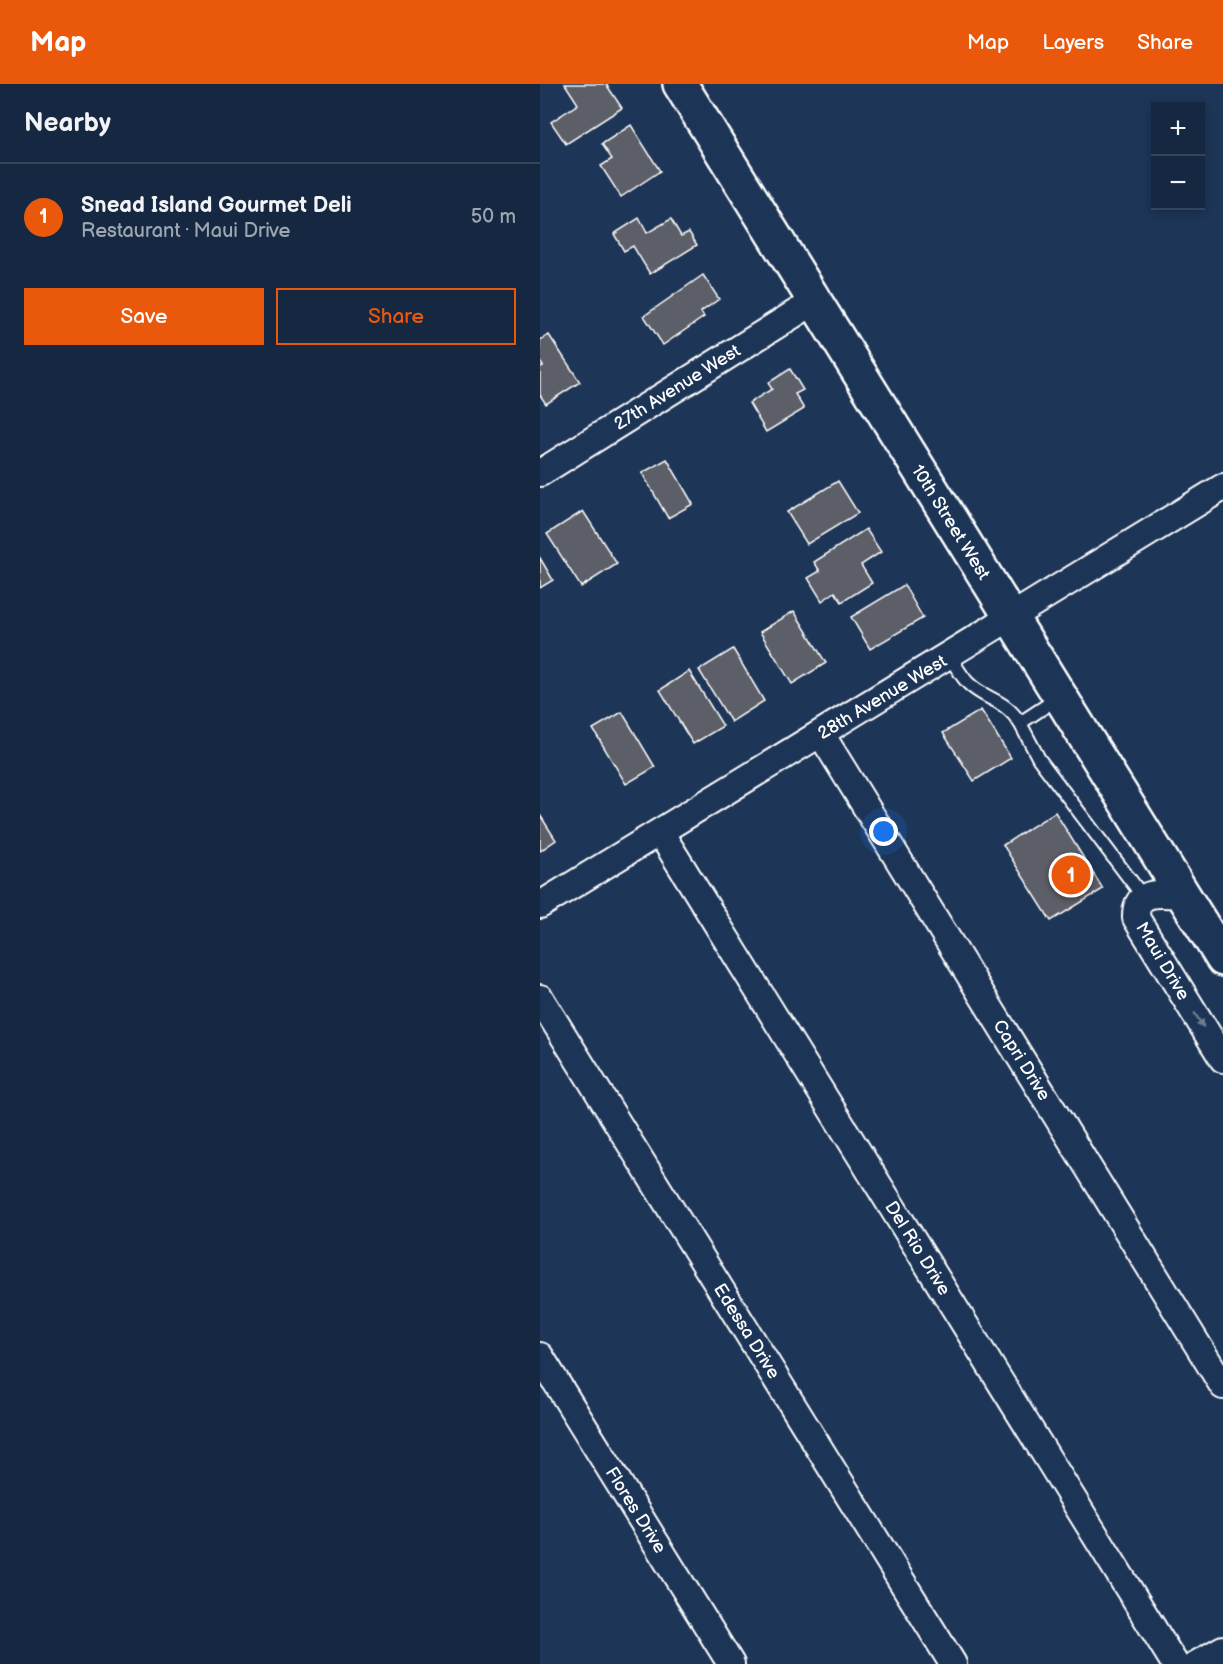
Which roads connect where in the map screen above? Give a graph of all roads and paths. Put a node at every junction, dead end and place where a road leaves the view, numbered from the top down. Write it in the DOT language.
graph roads {
  1 [pos="680,84"];
  2 [pos="814,300"];
  3 [pos="540,473"];
  4 [pos="1223,487"];
  5 [pos="1010,619"];
  6 [pos="950,656"];
  7 [pos="1059,698"];
  8 [pos="1020,723"];
  9 [pos="821,734"];
  10 [pos="660,832"];
  11 [pos="1183,895"];
  12 [pos="1144,898"];
  13 [pos="540,905"];
  14 [pos="1223,959"];
  15 [pos="540,999"];
  16 [pos="1223,1059"];
  17 [pos="540,1356"];
  18 [pos="1223,1386"];
  19 [pos="1223,1648"];
  20 [pos="731,1664"];
  21 [pos="953,1664"];
  22 [pos="1175,1664"];
  23 [pos="1197,1664"];
  1 -- 2 [label="street, 10th Street West"];
  2 -- 3 [label="street, 27th Avenue West"];
  2 -- 5 [label="street, 10th Street West"];
  4 -- 5 [label="street, 28th Avenue West"];
  5 -- 6 [label="street, 28th Avenue West"];
  5 -- 7 [label="street, 10th Street West"];
  6 -- 8 [label="lane"];
  6 -- 9 [label="street, 28th Avenue West"];
  7 -- 8 [label="lane"];
  7 -- 11 [label="street, 10th Street West"];
  8 -- 12 [label="lane"];
  9 -- 10 [label="street, 28th Avenue West"];
  9 -- 18 [label="street, Capri Drive"];
  10 -- 13 [label="street, 28th Avenue West"];
  10 -- 22 [label="street, Del Rio Drive"];
  11 -- 12 [label="street, Maui Drive"];
  11 -- 14 [label="street, 10th Street West"];
  12 -- 16 [label="street, Maui Drive, one-way"];
  15 -- 21 [label="street, Edessa Drive"];
  17 -- 20 [label="street, Flores Drive"];
  19 -- 23 [label="street"];
}
